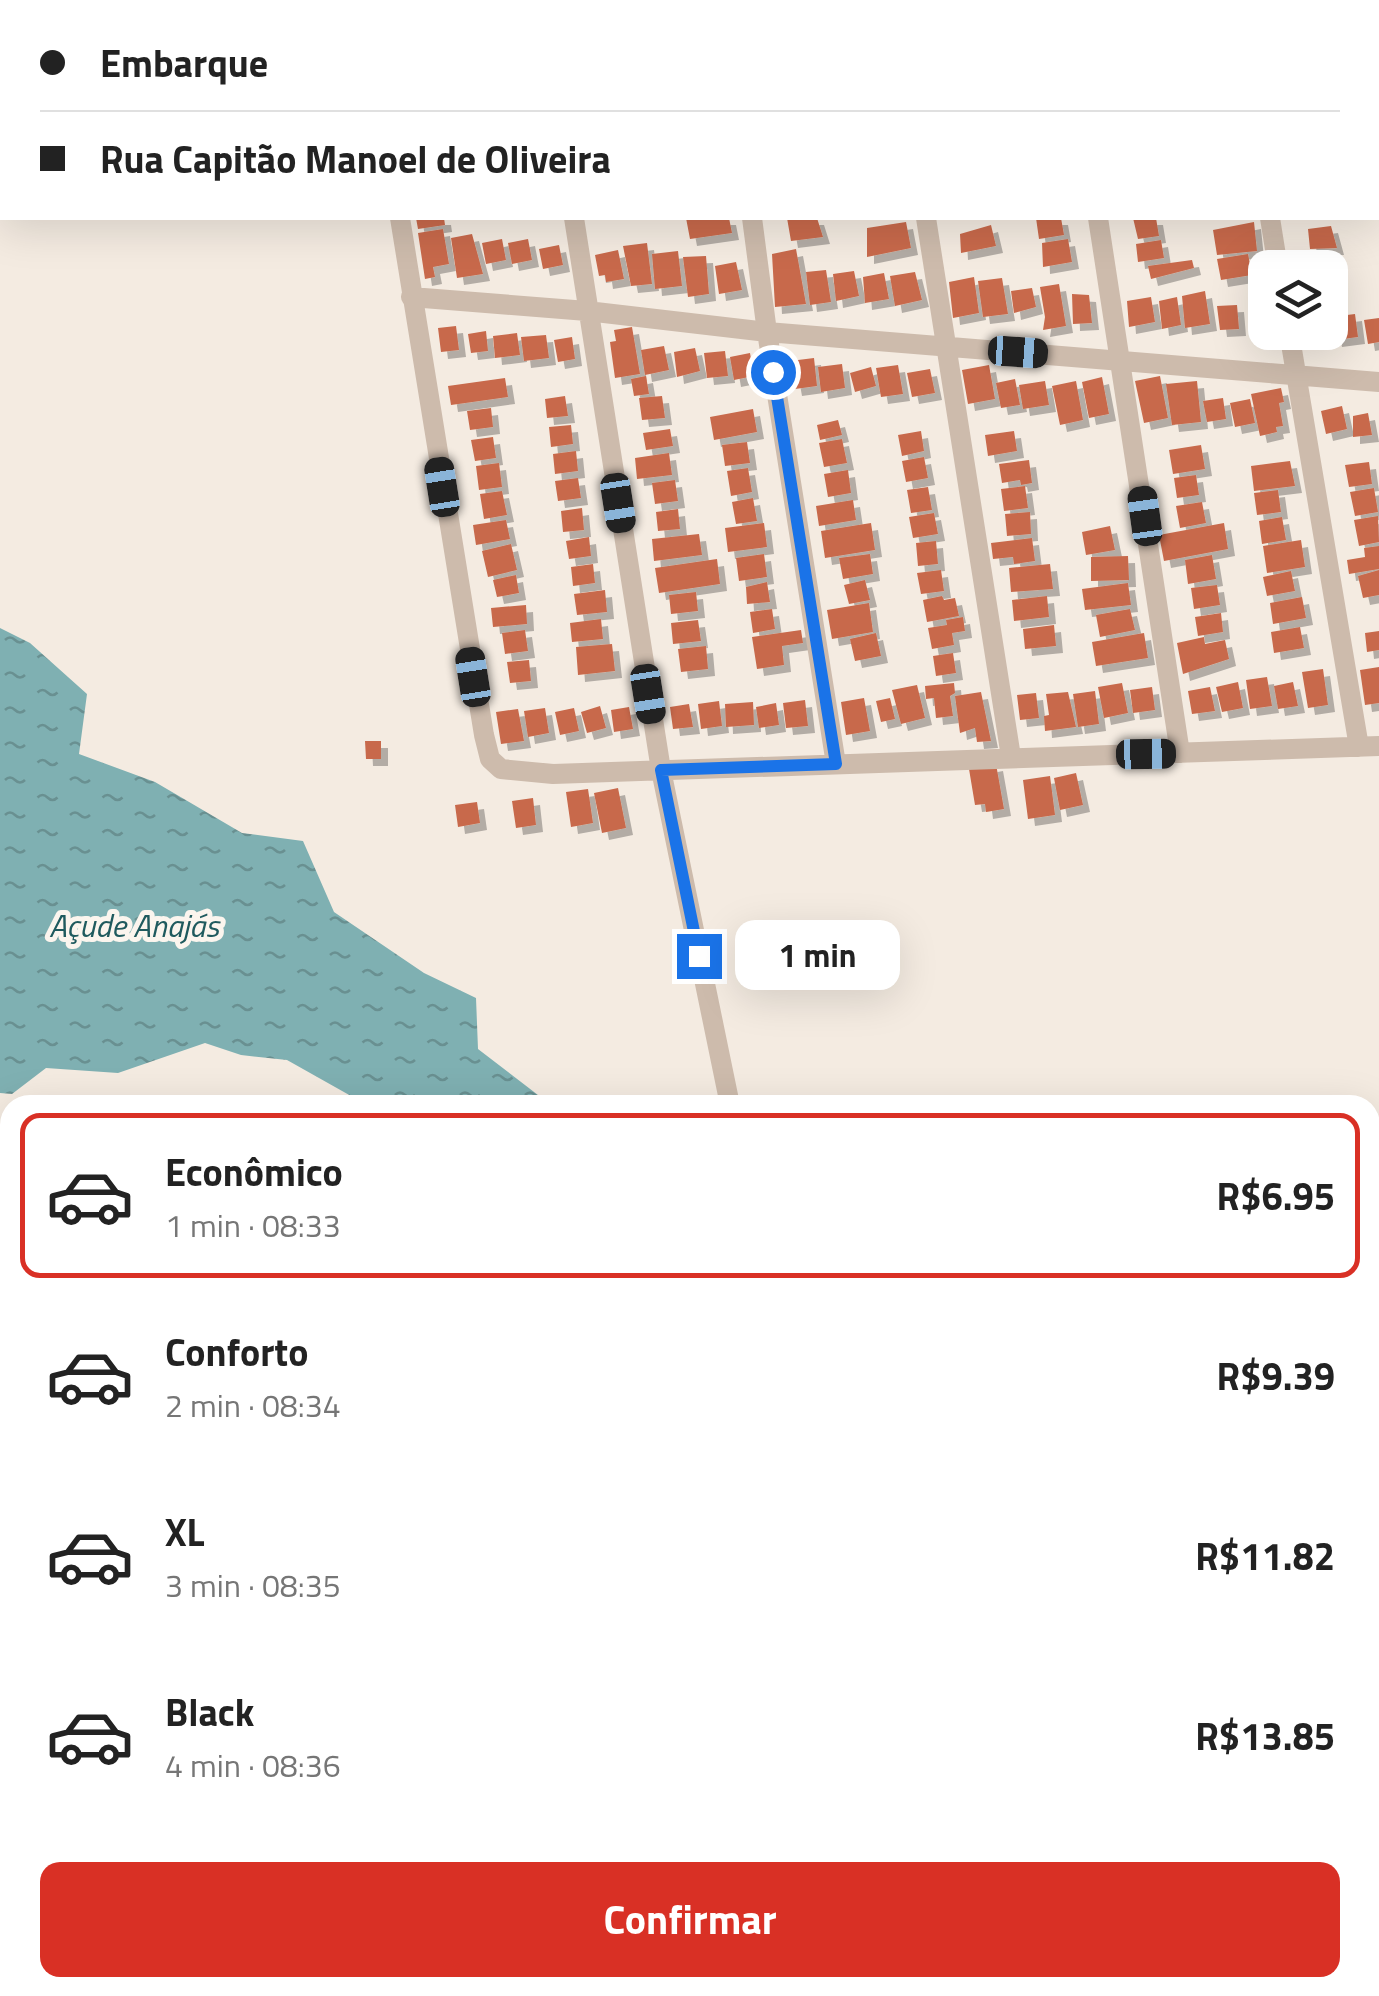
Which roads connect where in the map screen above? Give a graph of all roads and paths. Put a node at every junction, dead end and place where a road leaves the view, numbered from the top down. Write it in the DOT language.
graph roads {
  1 [pos="400,220"];
  2 [pos="574,220"];
  3 [pos="752,220"];
  4 [pos="926,220"];
  5 [pos="1098,220"];
  6 [pos="1270,220"];
  7 [pos="1275,250"];
  8 [pos="411,296"];
  9 [pos="587,311"];
  10 [pos="766,332"];
  11 [pos="948,347"];
  12 [pos="1292,350"];
  13 [pos="1122,358"];
  14 [pos="1296,374"];
  15 [pos="1379,382"];
  16 [pos="1369,746"];
  17 [pos="1180,753"];
  18 [pos="1011,757"];
  19 [pos="836,764"];
  20 [pos="661,770"];
  21 [pos="728,1095"];
  1 -- 8 [label="street"];
  2 -- 9 [label="street"];
  3 -- 10 [label="street"];
  4 -- 11 [label="street"];
  5 -- 13 [label="street"];
  6 -- 7 [label="street"];
  8 -- 9 [label="street"];
  8 -- 20 [label="street"];
  9 -- 10 [label="street"];
  9 -- 20 [label="street"];
  10 -- 11 [label="street"];
  10 -- 19 [label="street"];
  11 -- 13 [label="street"];
  11 -- 18 [label="street"];
  12 -- 14 [label="street"];
  13 -- 14 [label="street"];
  13 -- 17 [label="street"];
  14 -- 15 [label="street"];
  14 -- 16 [label="street"];
  16 -- 17 [label="street"];
  17 -- 18 [label="street"];
  18 -- 19 [label="street"];
  19 -- 20 [label="street"];
  20 -- 21 [label="street"];
}
